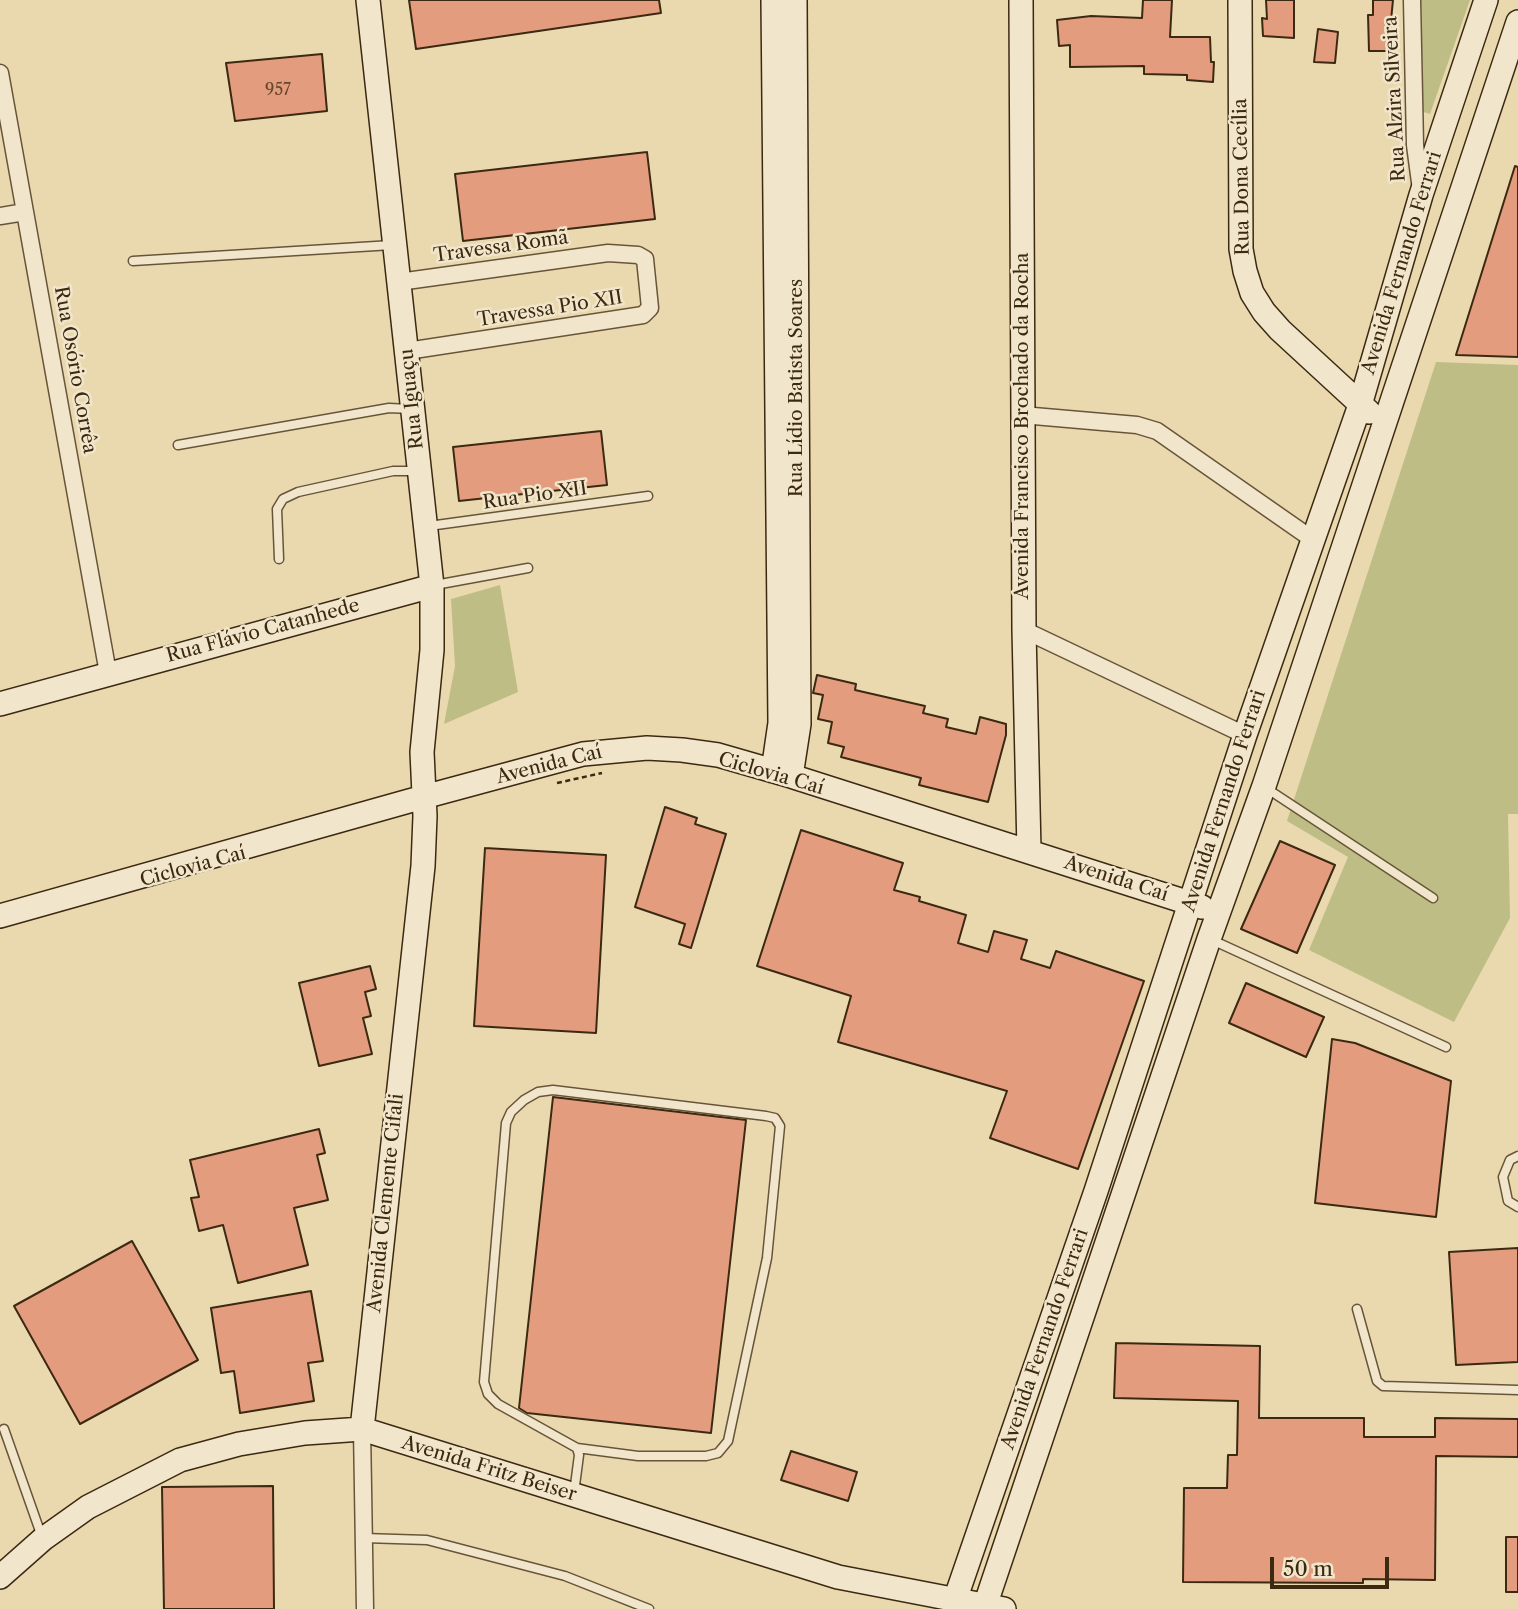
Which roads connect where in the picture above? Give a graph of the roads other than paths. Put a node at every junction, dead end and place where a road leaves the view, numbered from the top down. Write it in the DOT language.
graph roads {
  1 [pos="368,0"];
  2 [pos="773,0"];
  3 [pos="796,0"];
  4 [pos="1021,0"];
  5 [pos="1240,0"];
  6 [pos="1412,0"];
  7 [pos="1486,0"];
  8 [pos="1518,22"];
  9 [pos="784,48"];
  10 [pos="0,73"];
  11 [pos="1421,195"];
  12 [pos="25,212"];
  13 [pos="0,216"];
  14 [pos="395,245"];
  15 [pos="608,253"];
  16 [pos="133,261"];
  17 [pos="399,282"];
  18 [pos="407,351"];
  19 [pos="1360,405"];
  20 [pos="413,410"];
  21 [pos="1022,415"];
  22 [pos="1383,424"];
  23 [pos="178,445"];
  24 [pos="420,471"];
  25 [pos="648,496"];
  26 [pos="426,527"];
  27 [pos="1312,539"];
  28 [pos="279,559"];
  29 [pos="528,568"];
  30 [pos="432,586"];
  31 [pos="1024,630"];
  32 [pos="108,673"];
  33 [pos="0,704"];
  34 [pos="1245,735"];
  35 [pos="782,773"];
  36 [pos="1264,786"];
  37 [pos="424,798"];
  38 [pos="1029,851"];
  39 [pos="1433,898"];
  40 [pos="1190,902"];
  41 [pos="1218,913"];
  42 [pos="0,916"];
  43 [pos="1209,939"];
  44 [pos="1446,1047"];
  45 [pos="1518,1156"];
  46 [pos="1096,1191"];
  47 [pos="1124,1198"];
  48 [pos="1518,1207"];
  49 [pos="1357,1309"];
  50 [pos="1518,1390"];
  51 [pos="1017,1422"];
  52 [pos="4,1429"];
  53 [pos="362,1429"];
  54 [pos="1044,1432"];
  55 [pos="577,1448"];
  56 [pos="574,1496"];
  57 [pos="364,1538"];
  58 [pos="43,1539"];
  59 [pos="0,1577"];
  60 [pos="955,1600"];
  61 [pos="994,1608"];
  62 [pos="365,1609"];
  63 [pos="649,1609"];
  1 -- 14 [label="main road, Rua Iguaçu"];
  2 -- 9 [label="main road, Rua Lídio Batista Soares"];
  3 -- 9 [label="main road, Rua Lídio Batista Soares"];
  4 -- 21 [label="main road, Avenida Francisco Brochado da Rocha"];
  5 -- 19 [label="main road, Rua Dona Cecília"];
  6 -- 11 [label="street, Rua Alzira Silveira"];
  7 -- 11 [label="main road, Avenida Fernando Ferrari"];
  8 -- 22 [label="main road, Avenida Fernando Ferrari"];
  9 -- 35 [label="main road, Rua Lídio Batista Soares"];
  10 -- 12 [label="street, Rua Osório Corrêa"];
  11 -- 19 [label="main road, Avenida Fernando Ferrari"];
  12 -- 13 [label="street"];
  12 -- 32 [label="street, Rua Osório Corrêa"];
  14 -- 16 [label="lane"];
  14 -- 17 [label="main road, Rua Iguaçu"];
  15 -- 17 [label="street, Travessa Romã"];
  15 -- 18 [label="street, Travessa Pio XII"];
  17 -- 18 [label="main road, Rua Iguaçu"];
  18 -- 20 [label="main road, Rua Iguaçu"];
  19 -- 22 [label="main road, Rua Dona Cecília"];
  19 -- 27 [label="main road, Avenida Fernando Ferrari"];
  20 -- 23 [label="lane"];
  20 -- 24 [label="main road, Rua Iguaçu"];
  21 -- 27 [label="street"];
  21 -- 31 [label="main road, Avenida Francisco Brochado da Rocha"];
  22 -- 36 [label="main road, Avenida Fernando Ferrari"];
  24 -- 26 [label="main road, Rua Iguaçu"];
  24 -- 28 [label="lane"];
  25 -- 26 [label="lane, Rua Pio XII"];
  26 -- 30 [label="main road, Rua Iguaçu"];
  27 -- 34 [label="main road, Avenida Fernando Ferrari"];
  29 -- 30 [label="lane, Rua Flávio Catanhede"];
  30 -- 32 [label="main road, Rua Flávio Catanhede"];
  30 -- 37 [label="main road, Rua Iguaçu"];
  31 -- 34 [label="street"];
  31 -- 38 [label="main road, Avenida Francisco Brochado da Rocha"];
  32 -- 33 [label="main road, Rua Flávio Catanhede"];
  34 -- 40 [label="main road, Avenida Fernando Ferrari"];
  35 -- 37 [label="main road, Avenida Caí"];
  35 -- 38 [label="main road, Avenida Caí"];
  36 -- 39 [label="lane"];
  36 -- 41 [label="main road, Avenida Fernando Ferrari"];
  37 -- 42 [label="main road, Avenida Caí"];
  37 -- 53 [label="main road, Avenida Clemente Cifali"];
  38 -- 40 [label="main road, Avenida Caí"];
  40 -- 41 [label="main road, Avenida Caí"];
  40 -- 46 [label="main road, Avenida Fernando Ferrari"];
  41 -- 43 [label="main road, Avenida Fernando Ferrari"];
  43 -- 44 [label="lane"];
  43 -- 47 [label="main road, Avenida Fernando Ferrari"];
  45 -- 48 [label="lane"];
  46 -- 47 [label="main road"];
  46 -- 51 [label="main road, Avenida Fernando Ferrari"];
  47 -- 54 [label="main road, Avenida Fernando Ferrari"];
  49 -- 50 [label="lane"];
  51 -- 54 [label="main road"];
  51 -- 60 [label="main road, Avenida Fernando Ferrari"];
  52 -- 58 [label="lane"];
  53 -- 56 [label="main road, Avenida Fritz Beiser"];
  53 -- 57 [label="street, Avenida Clemente Cifali"];
  53 -- 58 [label="main road, Avenida Fritz Beiser"];
  54 -- 61 [label="main road, Avenida Fernando Ferrari"];
  55 -- 55 [label="lane"];
  55 -- 56 [label="lane"];
  56 -- 60 [label="main road, Avenida Fritz Beiser"];
  57 -- 62 [label="street, Avenida Clemente Cifali"];
  57 -- 63 [label="lane"];
  58 -- 59 [label="main road, Avenida Fritz Beiser"];
  60 -- 61 [label="main road, Avenida Fritz Beiser"];
}
